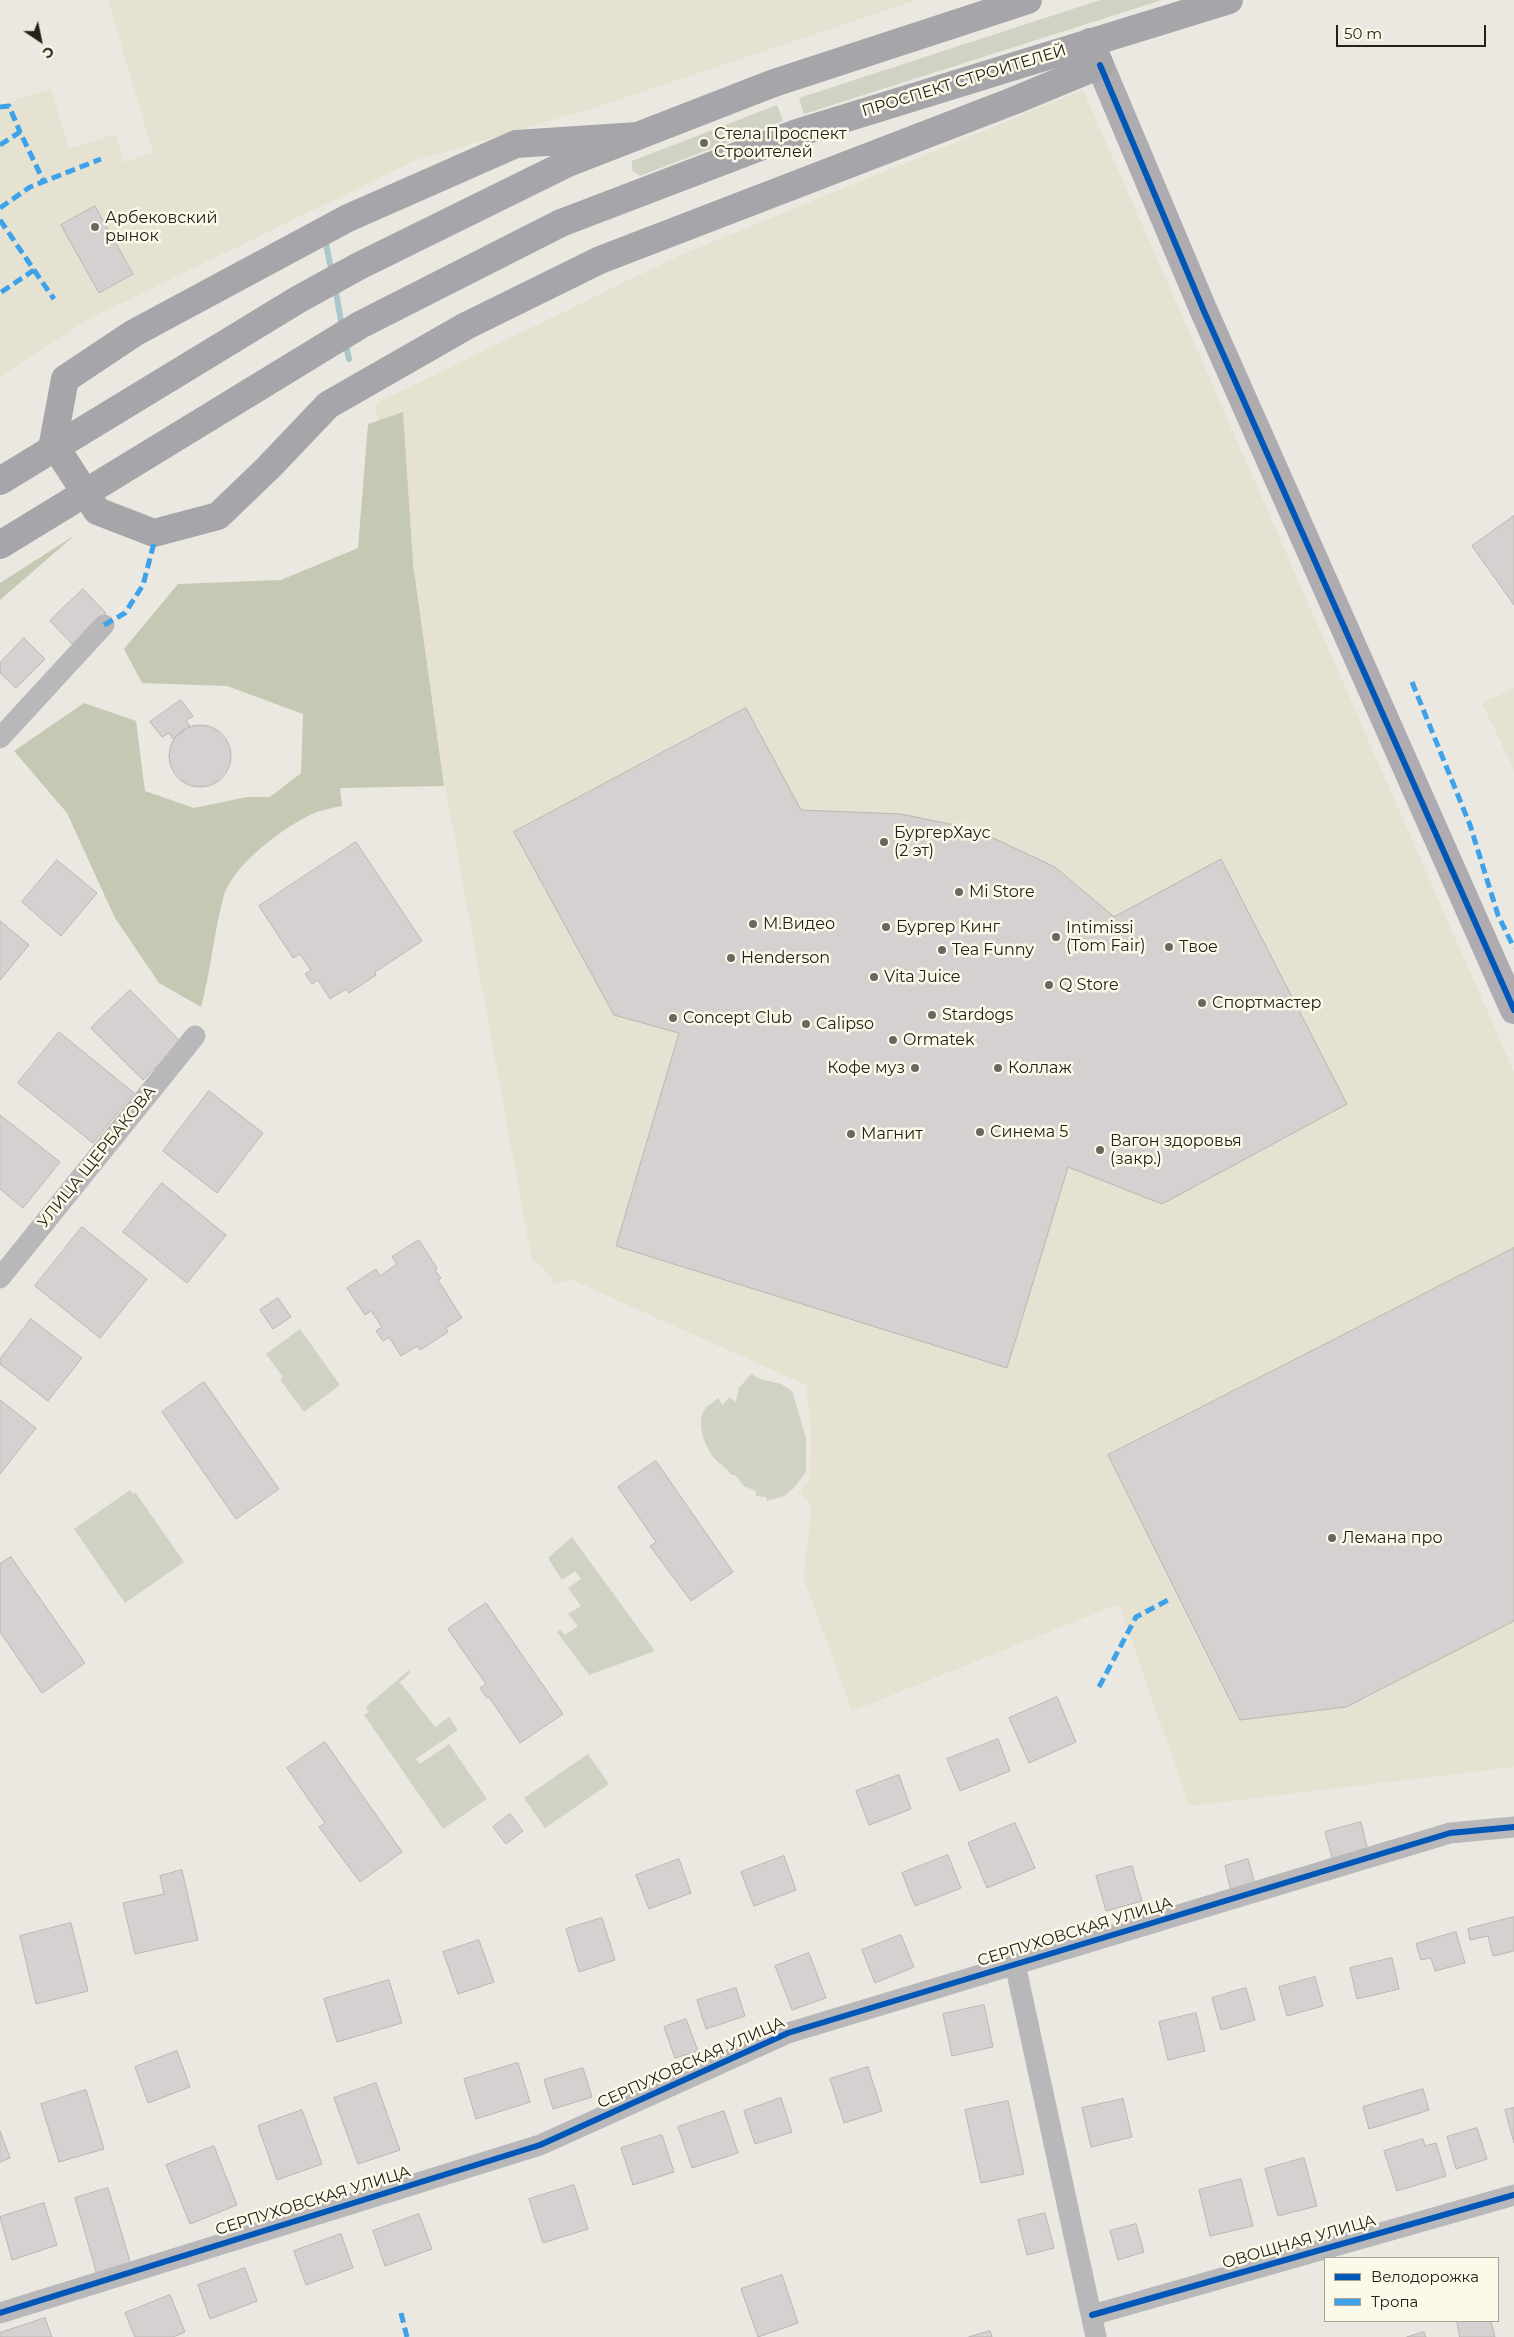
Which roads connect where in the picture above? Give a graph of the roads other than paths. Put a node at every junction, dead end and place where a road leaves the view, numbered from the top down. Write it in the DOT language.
graph roads {
  1 [pos="1028,0"];
  2 [pos="1229,0"];
  3 [pos="1095,54"];
  4 [pos="638,136"];
  5 [pos="0,481"];
  6 [pos="0,545"];
  7 [pos="104,625"];
  8 [pos="0,738"];
  9 [pos="1514,1010"];
  10 [pos="195,1036"];
  11 [pos="0,1278"];
  12 [pos="1514,1827"];
  13 [pos="1015,1964"];
  14 [pos="1514,2195"];
  15 [pos="0,2313"];
  16 [pos="1092,2315"];
  17 [pos="1096,2337"];
  1 -- 4 [label="main road"];
  2 -- 3 [label="main road, ПРОСПЕКТ СТРОИТЕЛЕЙ"];
  3 -- 4 [label="main road"];
  3 -- 6 [label="main road, ПРОСПЕКТ СТРОИТЕЛЕЙ"];
  3 -- 9 [label="street"];
  4 -- 5 [label="main road"];
  7 -- 8 [label="street"];
  10 -- 11 [label="street, УЛИЦА ЩЕРБАКОВА"];
  12 -- 13 [label="street, СЕРПУХОВСКАЯ УЛИЦА"];
  13 -- 15 [label="street, СЕРПУХОВСКАЯ УЛИЦА"];
  13 -- 16 [label="street"];
  14 -- 16 [label="street, ОВОЩНАЯ УЛИЦА"];
  16 -- 17 [label="street"];
}
